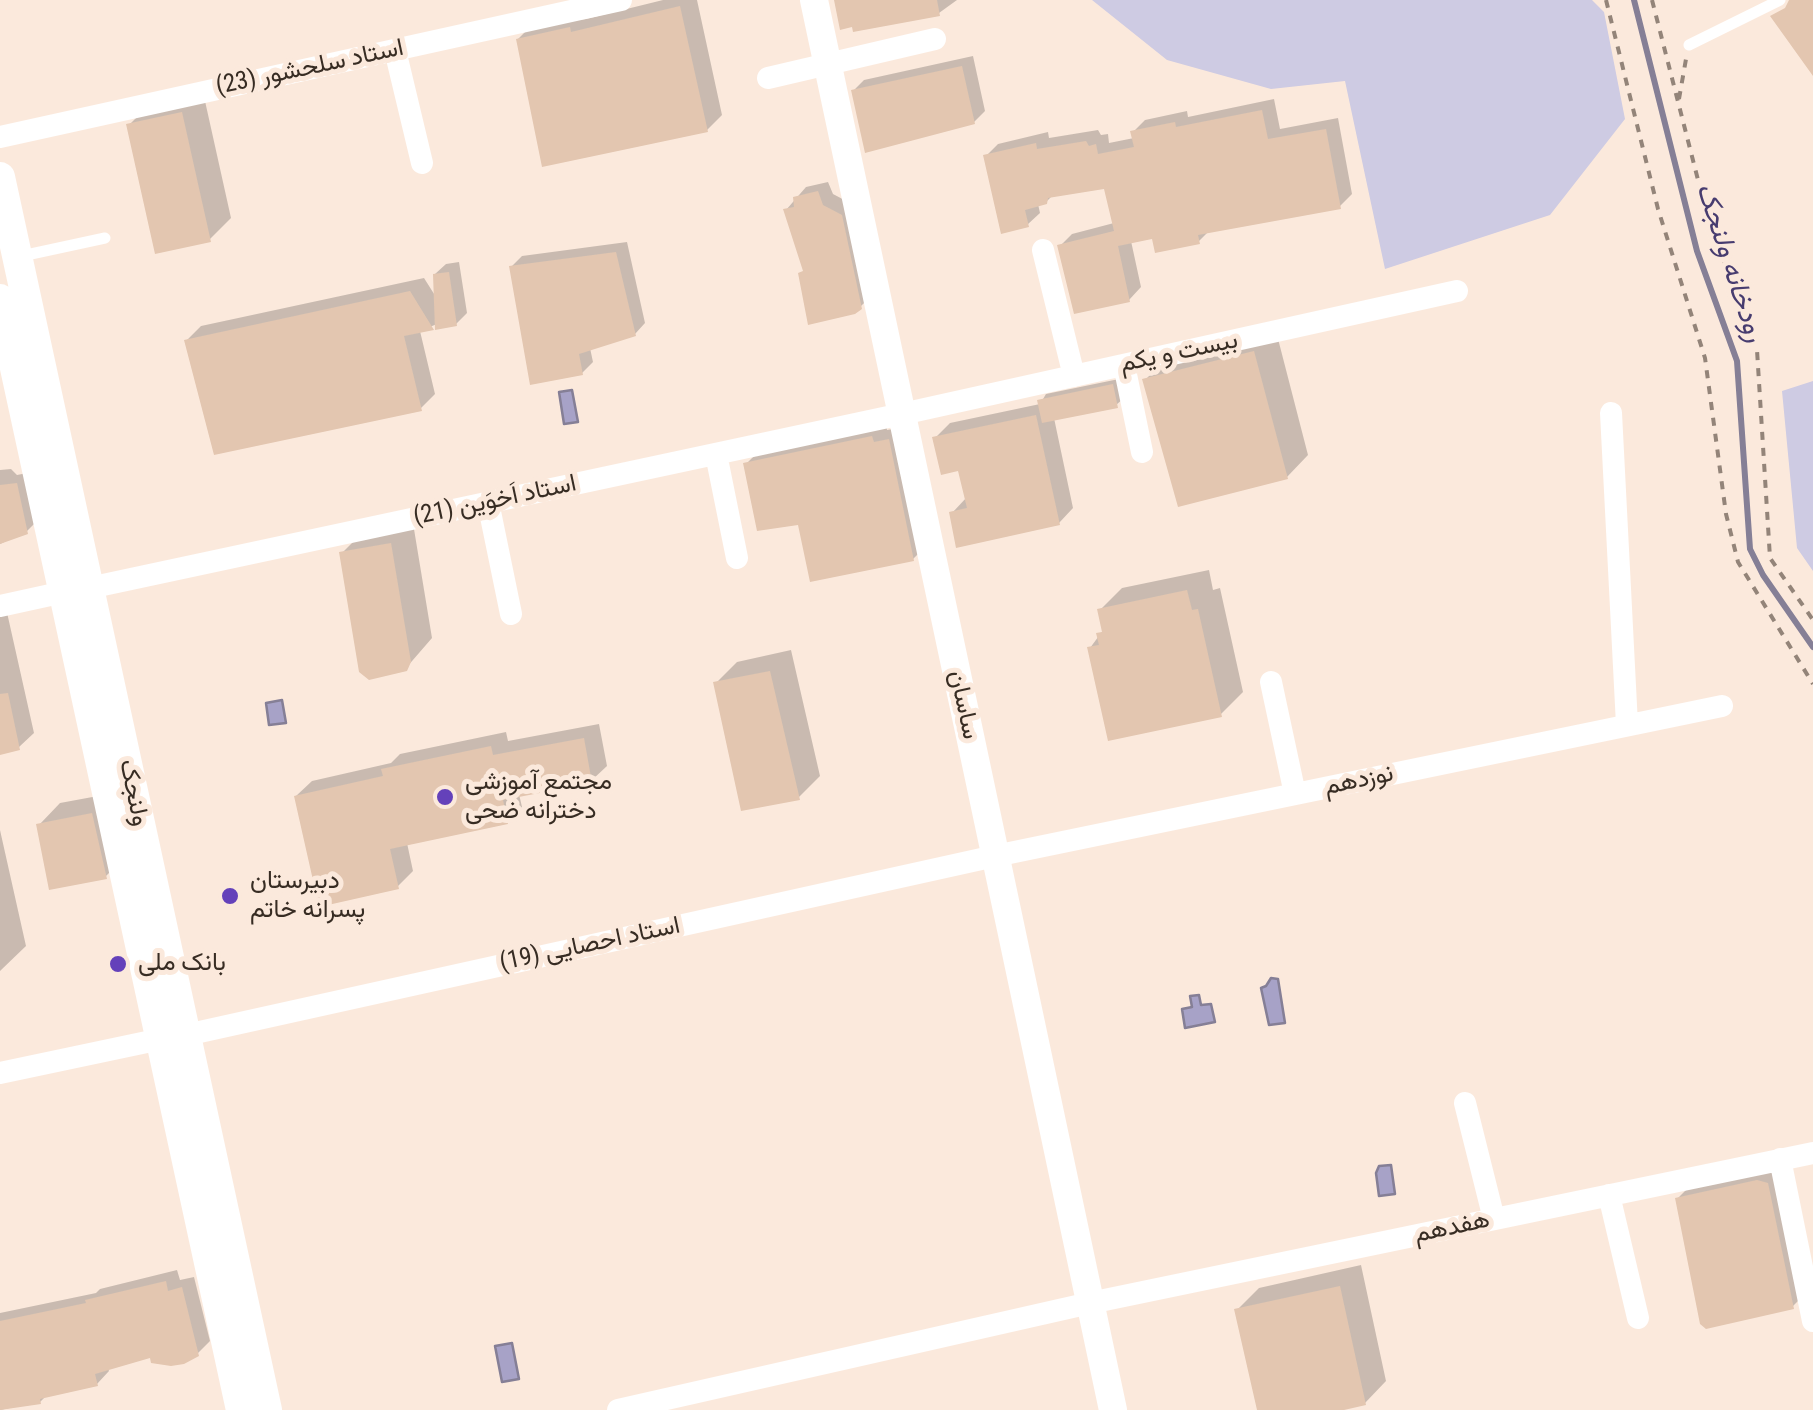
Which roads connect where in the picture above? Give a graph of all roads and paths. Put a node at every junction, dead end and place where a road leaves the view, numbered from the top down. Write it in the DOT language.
graph roads {
  1 [pos="621,0"];
  2 [pos="814,0"];
  3 [pos="1606,0"];
  4 [pos="1652,0"];
  5 [pos="1780,0"];
  6 [pos="935,39"];
  7 [pos="1689,45"];
  8 [pos="396,50"];
  9 [pos="828,64"];
  10 [pos="768,78"];
  11 [pos="1678,102"];
  12 [pos="0,137"];
  13 [pos="422,163"];
  14 [pos="0,177"];
  15 [pos="105,238"];
  16 [pos="1044,250"];
  17 [pos="18,257"];
  18 [pos="1457,292"];
  19 [pos="0,300"];
  20 [pos="1124,365"];
  21 [pos="1074,376"];
  22 [pos="1611,413"];
  23 [pos="902,414"];
  24 [pos="1142,452"];
  25 [pos="716,454"];
  26 [pos="488,502"];
  27 [pos="737,558"];
  28 [pos="76,590"];
  29 [pos="0,606"];
  30 [pos="511,614"];
  31 [pos="1813,620"];
  32 [pos="1271,682"];
  33 [pos="1813,684"];
  34 [pos="1722,706"];
  35 [pos="1628,726"];
  36 [pos="1296,794"];
  37 [pos="995,856"];
  38 [pos="173,1037"];
  39 [pos="0,1074"];
  40 [pos="1465,1103"];
  41 [pos="1813,1152"];
  42 [pos="1780,1159"];
  43 [pos="1609,1195"];
  44 [pos="1494,1219"];
  45 [pos="1090,1303"];
  46 [pos="1638,1318"];
  47 [pos="1813,1321"];
  48 [pos="242,1410"];
  49 [pos="267,1410"];
  50 [pos="618,1410"];
  51 [pos="1112,1410"];
  1 -- 8 [label="street, استاد سلحشور (23)"];
  2 -- 9 [label="street, ساسان"];
  3 -- 33 [label="path"];
  4 -- 11 [label="path"];
  5 -- 7 [label="lane"];
  6 -- 9 [label="street"];
  7 -- 11 [label="path"];
  8 -- 12 [label="street, استاد سلحشور (23)"];
  8 -- 13 [label="street"];
  9 -- 10 [label="street"];
  9 -- 23 [label="street, ساسان"];
  11 -- 31 [label="path"];
  14 -- 17 [label="main road, ولنجک"];
  15 -- 17 [label="lane"];
  16 -- 21 [label="street"];
  17 -- 28 [label="main road, ولنجک"];
  18 -- 20 [label="street, بیست و یکم"];
  19 -- 28 [label="main road, ولنجک"];
  20 -- 21 [label="street, بیست و یکم"];
  20 -- 24 [label="street"];
  21 -- 23 [label="street, بیست و یکم"];
  22 -- 35 [label="street"];
  23 -- 25 [label="street, استاد اَخوَين (21)"];
  23 -- 37 [label="street, ساسان"];
  25 -- 26 [label="street, استاد اَخوَين (21)"];
  25 -- 27 [label="street"];
  26 -- 28 [label="street, استاد اَخوَين (21)"];
  26 -- 30 [label="street"];
  28 -- 29 [label="street, استاد اَخوَين (21)"];
  28 -- 38 [label="main road, ولنجک"];
  32 -- 36 [label="street"];
  34 -- 35 [label="street, نوزدهم"];
  35 -- 36 [label="street, نوزدهم"];
  36 -- 37 [label="street, نوزدهم"];
  37 -- 38 [label="street, استاد احصایی (19)"];
  37 -- 45 [label="street, ساسان"];
  38 -- 39 [label="street, استاد احصایی (19)"];
  38 -- 48 [label="main road, ولنجک"];
  38 -- 49 [label="main road, ولنجک"];
  40 -- 44 [label="street"];
  41 -- 42 [label="street, هفدهم"];
  42 -- 43 [label="street, هفدهم"];
  42 -- 47 [label="street"];
  43 -- 44 [label="street, هفدهم"];
  43 -- 46 [label="street"];
  44 -- 45 [label="street, هفدهم"];
  45 -- 50 [label="street, هفدهم"];
  45 -- 51 [label="street, ساسان"];
}
